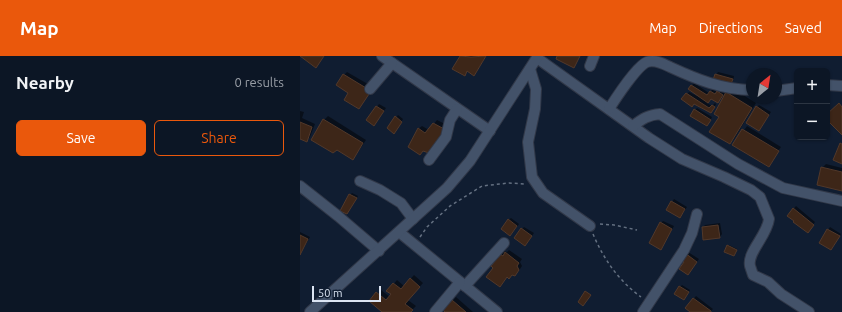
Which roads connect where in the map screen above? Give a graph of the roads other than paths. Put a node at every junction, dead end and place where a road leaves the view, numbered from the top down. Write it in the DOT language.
graph roads {
  1 [pos="382,56"];
  2 [pos="594,56"];
  3 [pos="537,57"];
  4 [pos="392,63"];
  5 [pos="590,66"];
  6 [pos="530,69"];
  7 [pos="830,85"];
  8 [pos="842,86"];
  9 [pos="794,88"];
  10 [pos="370,89"];
  11 [pos="746,90"];
  12 [pos="782,90"];
  13 [pos="457,109"];
  14 [pos="609,109"];
  15 [pos="633,126"];
  16 [pos="490,131"];
  17 [pos="429,160"];
  18 [pos="360,181"];
  19 [pos="300,186"];
  20 [pos="842,201"];
  21 [pos="697,214"];
  22 [pos="413,219"];
  23 [pos="590,226"];
  24 [pos="399,232"];
  25 [pos="504,243"];
  26 [pos="379,251"];
  27 [pos="462,284"];
  28 [pos="310,312"];
  29 [pos="435,312"];
  30 [pos="497,312"];
  31 [pos="643,312"];
  32 [pos="809,312"];
  1 -- 4 [label="street"];
  2 -- 5 [label="street"];
  3 -- 6 [label="street"];
  3 -- 14 [label="street"];
  4 -- 10 [label="street"];
  4 -- 13 [label="street"];
  6 -- 16 [label="street"];
  6 -- 23 [label="street"];
  7 -- 8 [label="street"];
  9 -- 12 [label="street"];
  11 -- 14 [label="street"];
  13 -- 16 [label="street"];
  13 -- 17 [label="street"];
  14 -- 15 [label="street"];
  15 -- 20 [label="street"];
  15 -- 32 [label="street"];
  16 -- 22 [label="street"];
  18 -- 22 [label="street"];
  19 -- 26 [label="street"];
  21 -- 31 [label="street"];
  22 -- 24 [label="street"];
  24 -- 26 [label="street"];
  24 -- 27 [label="street"];
  25 -- 27 [label="street"];
  26 -- 28 [label="street"];
  27 -- 29 [label="street"];
  27 -- 30 [label="street"];
}
